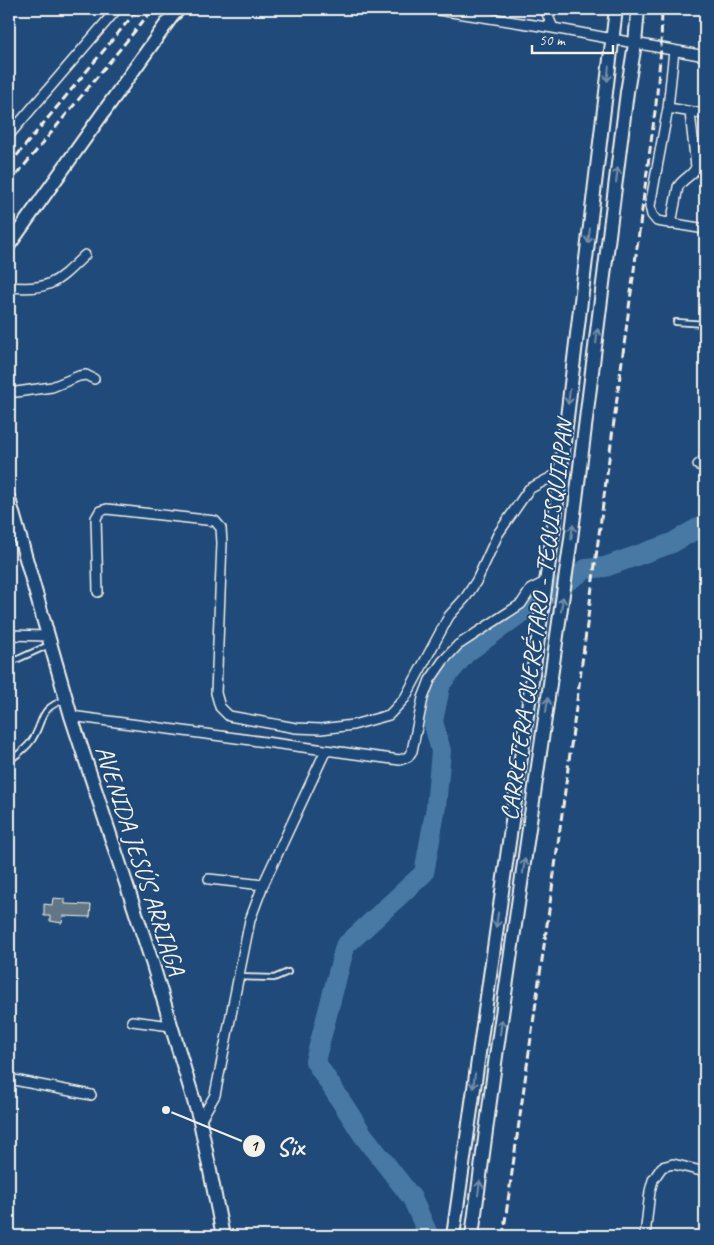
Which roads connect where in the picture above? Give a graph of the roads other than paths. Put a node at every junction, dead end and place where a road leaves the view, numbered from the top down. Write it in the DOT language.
graph roads {
  1 [pos="117,9"];
  2 [pos="179,9"];
  3 [pos="432,9"];
  4 [pos="545,9"];
  5 [pos="616,9"];
  6 [pos="638,9"];
  7 [pos="553,28"];
  8 [pos="613,40"];
  9 [pos="635,44"];
  10 [pos="674,50"];
  11 [pos="705,56"];
  12 [pos="668,108"];
  13 [pos="690,112"];
  14 [pos="705,114"];
  15 [pos="9,135"];
  16 [pos="671,224"];
  17 [pos="705,228"];
  18 [pos="9,244"];
  19 [pos="85,255"];
  20 [pos="9,287"];
  21 [pos="676,322"];
  22 [pos="705,324"];
  23 [pos="94,379"];
  24 [pos="9,393"];
  25 [pos="560,472"];
  26 [pos="9,499"];
  27 [pos="544,584"];
  28 [pos="98,592"];
  29 [pos="9,635"];
  30 [pos="49,640"];
  31 [pos="9,663"];
  32 [pos="66,700"];
  33 [pos="71,716"];
  34 [pos="326,750"];
  35 [pos="9,761"];
  36 [pos="209,879"];
  37 [pos="263,885"];
  38 [pos="288,972"];
  39 [pos="239,977"];
  40 [pos="132,1021"];
  41 [pos="171,1026"];
  42 [pos="9,1079"];
  43 [pos="91,1095"];
  44 [pos="200,1121"];
  45 [pos="705,1172"];
  46 [pos="453,1235"];
  47 [pos="223,1236"];
  48 [pos="472,1236"];
  49 [pos="645,1236"];
  1 -- 15 [label="street"];
  2 -- 18 [label="main road"];
  3 -- 7 [label="street"];
  4 -- 7 [label="street"];
  5 -- 8 [label="main road, CARRETERA QUERÉTARO - TEQUISQUIAPAN"];
  6 -- 9 [label="main road, CARRETERA QUERÉTARO - TEQUISQUIAPAN"];
  7 -- 8 [label="street"];
  8 -- 9 [label="street"];
  8 -- 25 [label="main road, CARRETERA QUERÉTARO - TEQUISQUIAPAN, one-way"];
  9 -- 10 [label="street"];
  48 -- 9 [label="main road, CARRETERA QUERÉTARO - TEQUISQUIAPAN, one-way"];
  10 -- 11 [label="street"];
  10 -- 12 [label="street"];
  12 -- 13 [label="street"];
  12 -- 16 [label="street"];
  13 -- 14 [label="street"];
  13 -- 16 [label="street"];
  16 -- 17 [label="street"];
  19 -- 20 [label="street"];
  21 -- 22 [label="lane"];
  23 -- 24 [label="street"];
  25 -- 27 [label="main road, CARRETERA QUERÉTARO - TEQUISQUIAPAN"];
  25 -- 28 [label="street"];
  26 -- 30 [label="main road, AVENIDA JESÚS ARRIAGA"];
  27 -- 34 [label="street"];
  27 -- 46 [label="main road, CARRETERA QUERÉTARO - TEQUISQUIAPAN, one-way"];
  29 -- 30 [label="street"];
  30 -- 31 [label="lane"];
  30 -- 32 [label="main road, AVENIDA JESÚS ARRIAGA"];
  32 -- 33 [label="main road, AVENIDA JESÚS ARRIAGA"];
  32 -- 35 [label="lane"];
  33 -- 34 [label="street"];
  33 -- 41 [label="main road, AVENIDA JESÚS ARRIAGA"];
  34 -- 37 [label="street"];
  36 -- 37 [label="street"];
  37 -- 39 [label="street"];
  38 -- 39 [label="lane"];
  39 -- 44 [label="street"];
  40 -- 41 [label="street"];
  41 -- 44 [label="main road, AVENIDA JESÚS ARRIAGA"];
  42 -- 43 [label="street"];
  44 -- 47 [label="main road, AVENIDA JESÚS ARRIAGA"];
  45 -- 49 [label="street"];
}
